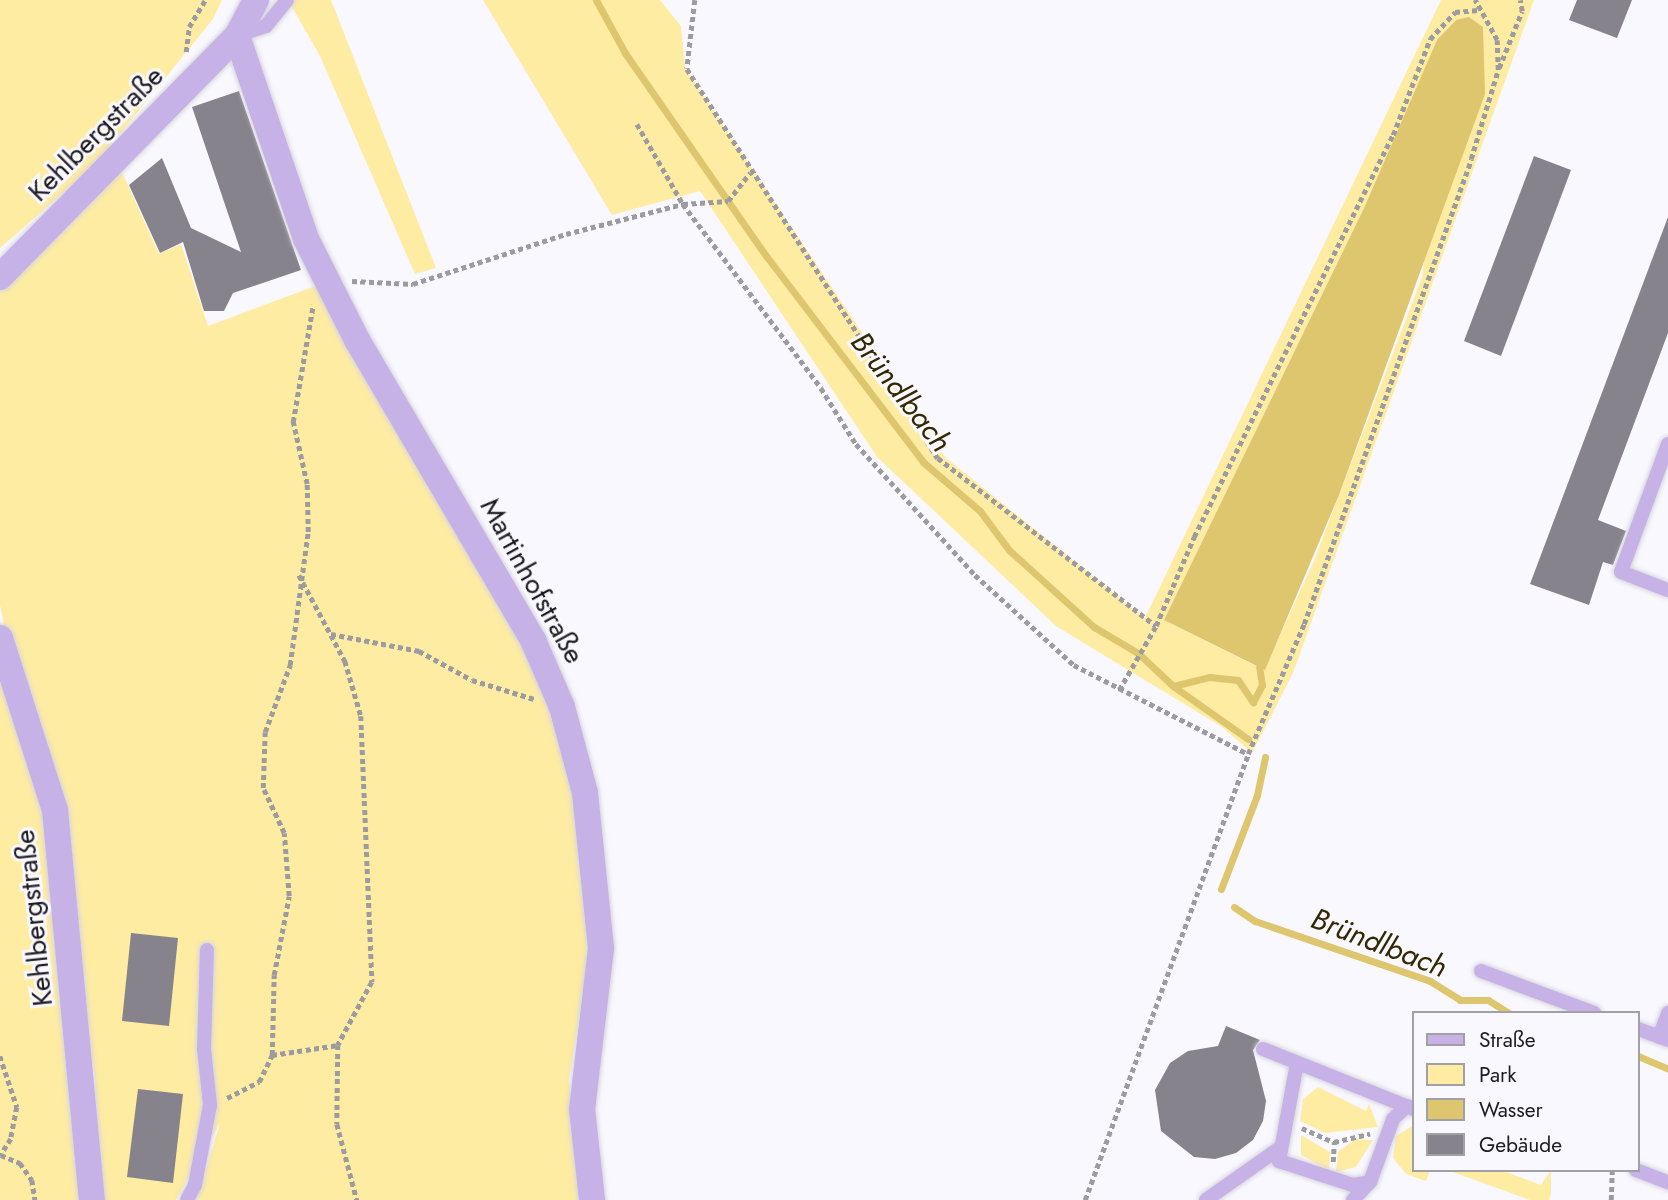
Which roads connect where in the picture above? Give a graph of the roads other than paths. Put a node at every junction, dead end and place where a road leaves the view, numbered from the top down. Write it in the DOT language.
graph roads {
  1 [pos="256,0"];
  2 [pos="287,0"];
  3 [pos="237,36"];
  4 [pos="0,277"];
  5 [pos="1668,444"];
  6 [pos="1668,590"];
  7 [pos="0,638"];
  8 [pos="206,950"];
  9 [pos="1481,971"];
  10 [pos="1589,1011"];
  11 [pos="1668,1013"];
  12 [pos="1640,1030"];
  13 [pos="1663,1038"];
  14 [pos="1263,1049"];
  15 [pos="1297,1063"];
  16 [pos="1410,1107"];
  17 [pos="1281,1147"];
  18 [pos="1640,1172"];
  19 [pos="1370,1182"];
  20 [pos="1668,1182"];
  21 [pos="92,1200"];
  22 [pos="187,1200"];
  23 [pos="592,1200"];
  24 [pos="1206,1200"];
  25 [pos="1353,1200"];
  1 -- 3 [label="street, Kehlbergstraße"];
  2 -- 3 [label="lane"];
  3 -- 4 [label="street, Kehlbergstraße"];
  3 -- 23 [label="street, Martinhofstraße"];
  5 -- 6 [label="lane"];
  7 -- 21 [label="street, Kehlbergstraße"];
  8 -- 22 [label="lane"];
  9 -- 10 [label="lane"];
  11 -- 13 [label="lane"];
  12 -- 13 [label="lane"];
  14 -- 15 [label="lane"];
  15 -- 16 [label="lane"];
  15 -- 17 [label="lane"];
  16 -- 19 [label="lane"];
  17 -- 19 [label="lane"];
  17 -- 24 [label="lane"];
  18 -- 20 [label="lane"];
  19 -- 25 [label="lane"];
}
